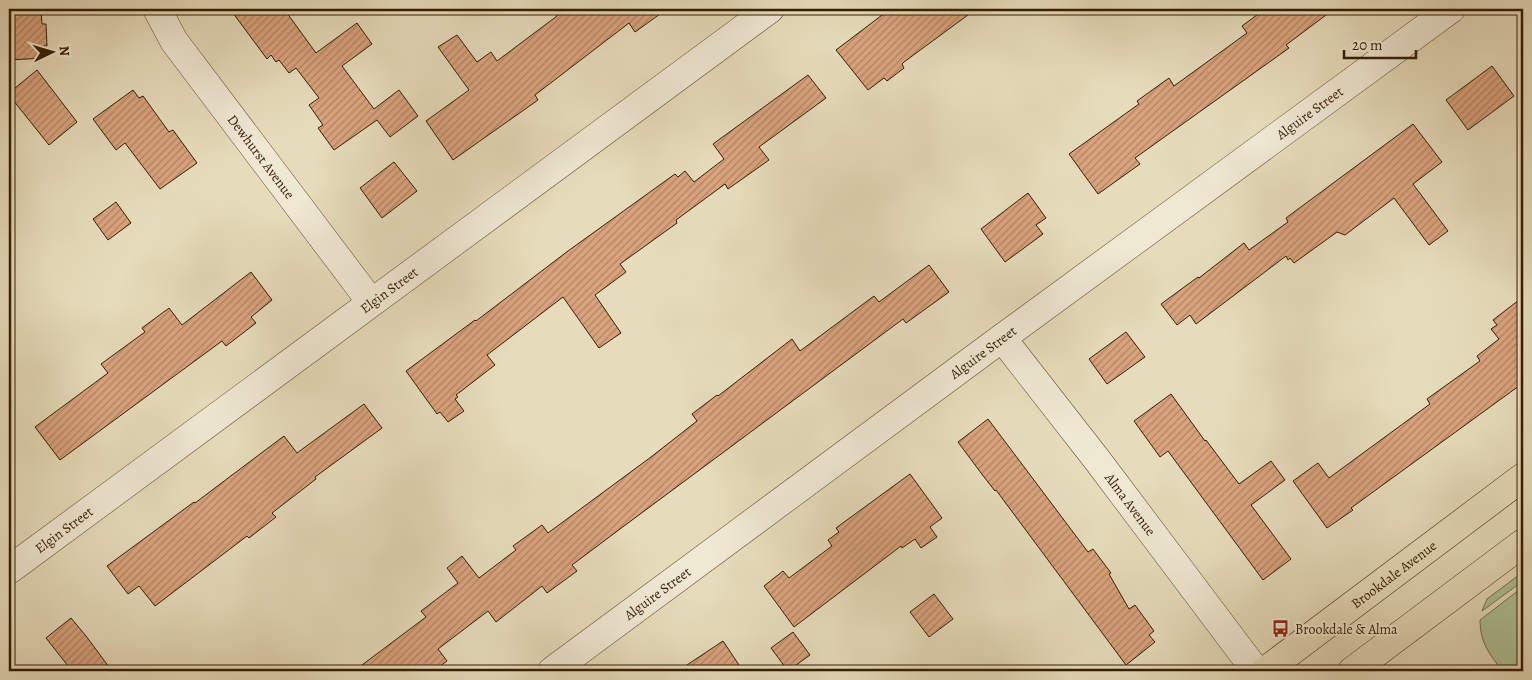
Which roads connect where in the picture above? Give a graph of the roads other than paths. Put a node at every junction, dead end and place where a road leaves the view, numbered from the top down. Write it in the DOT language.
graph roads {
  1 [pos="158,9"];
  2 [pos="770,9"];
  3 [pos="1451,9"];
  4 [pos="371,302"];
  5 [pos="1002,338"];
  6 [pos="1523,477"];
  7 [pos="1523,543"];
  8 [pos="9,570"];
  9 [pos="552,671"];
  10 [pos="1256,671"];
  11 [pos="1264,671"];
  12 [pos="1352,671"];
  1 -- 4 [label="street, Dewhurst Avenue"];
  2 -- 4 [label="street, Elgin Street"];
  3 -- 5 [label="street, Alguire Street"];
  4 -- 8 [label="street, Elgin Street"];
  5 -- 9 [label="street, Alguire Street"];
  5 -- 10 [label="street, Alma Avenue"];
  6 -- 11 [label="main road, Brookdale Avenue"];
  7 -- 12 [label="main road"];
}
